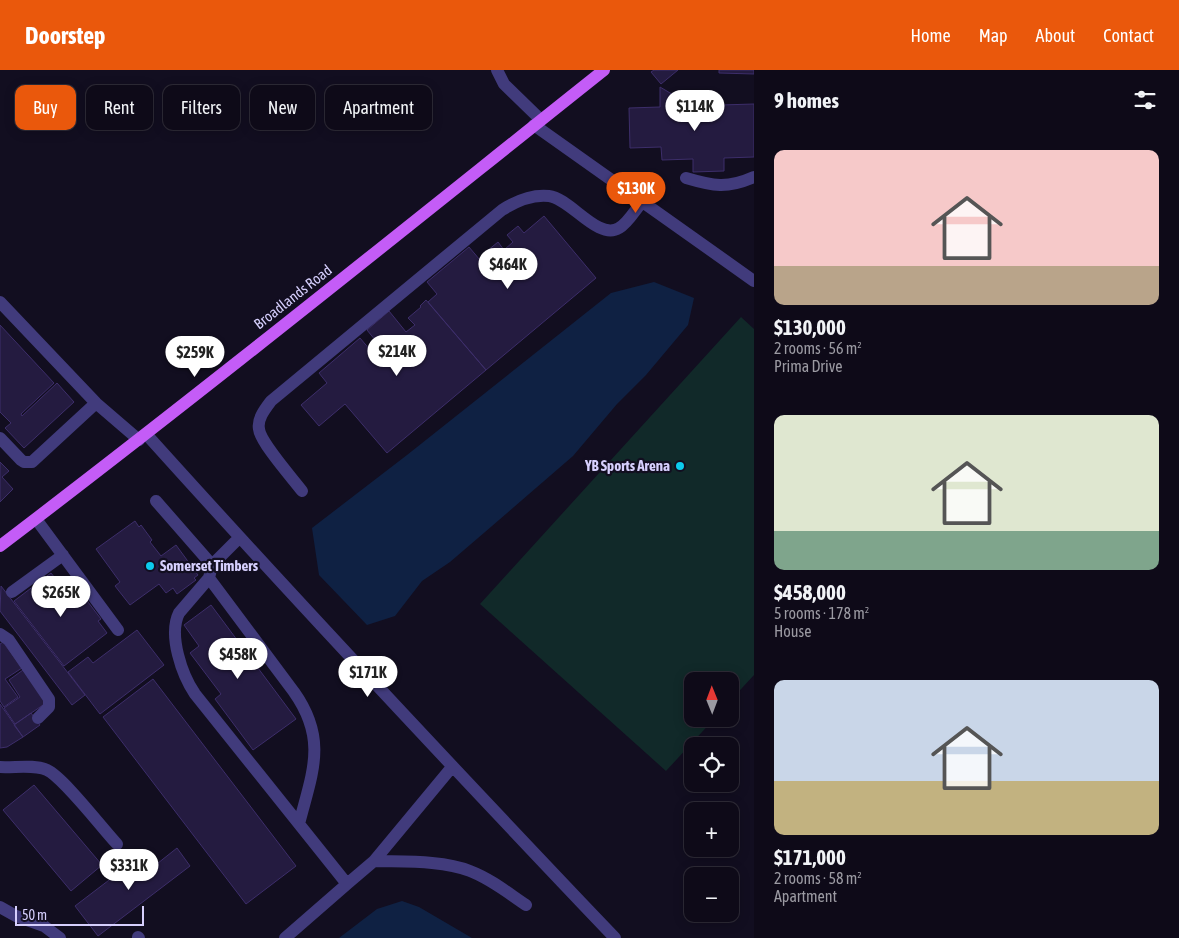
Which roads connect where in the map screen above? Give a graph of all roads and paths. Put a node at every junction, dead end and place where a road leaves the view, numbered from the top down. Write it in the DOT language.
graph roads {
  1 [pos="497,70"];
  2 [pos="604,70"];
  3 [pos="538,123"];
  4 [pos="754,177"];
  5 [pos="686,178"];
  6 [pos="642,202"];
  7 [pos="754,281"];
  8 [pos="0,302"];
  9 [pos="96,403"];
  10 [pos="143,437"];
  11 [pos="0,438"];
  12 [pos="302,491"];
  13 [pos="156,501"];
  14 [pos="36,519"];
  15 [pos="239,538"];
  16 [pos="0,546"];
  17 [pos="63,555"];
  18 [pos="212,565"];
  19 [pos="209,578"];
  20 [pos="12,592"];
  21 [pos="118,630"];
  22 [pos="0,634"];
  23 [pos="38,718"];
  24 [pos="0,767"];
  25 [pos="452,767"];
  26 [pos="299,824"];
  27 [pos="117,844"];
  28 [pos="374,861"];
  29 [pos="347,884"];
  30 [pos="526,906"];
  31 [pos="0,907"];
  32 [pos="60,938"];
  33 [pos="285,938"];
  34 [pos="615,938"];
  1 -- 3 [label="street"];
  2 -- 3 [label="main road, Broadlands Road"];
  3 -- 6 [label="street"];
  3 -- 10 [label="main road, Broadlands Road"];
  4 -- 5 [label="street"];
  6 -- 7 [label="street"];
  6 -- 12 [label="street"];
  8 -- 9 [label="street"];
  9 -- 10 [label="street"];
  9 -- 11 [label="street"];
  10 -- 14 [label="main road, Broadlands Road"];
  10 -- 15 [label="street"];
  13 -- 18 [label="street"];
  14 -- 16 [label="main road, Broadlands Road"];
  14 -- 17 [label="street"];
  15 -- 18 [label="street"];
  15 -- 25 [label="street"];
  17 -- 20 [label="street"];
  17 -- 21 [label="street"];
  18 -- 19 [label="street"];
  19 -- 26 [label="street"];
  19 -- 26 [label="street"];
  22 -- 23 [label="street"];
  24 -- 27 [label="street"];
  25 -- 28 [label="street"];
  25 -- 34 [label="street"];
  26 -- 29 [label="street"];
  28 -- 29 [label="street"];
  28 -- 30 [label="street"];
  29 -- 33 [label="street"];
  31 -- 32 [label="street"];
}
